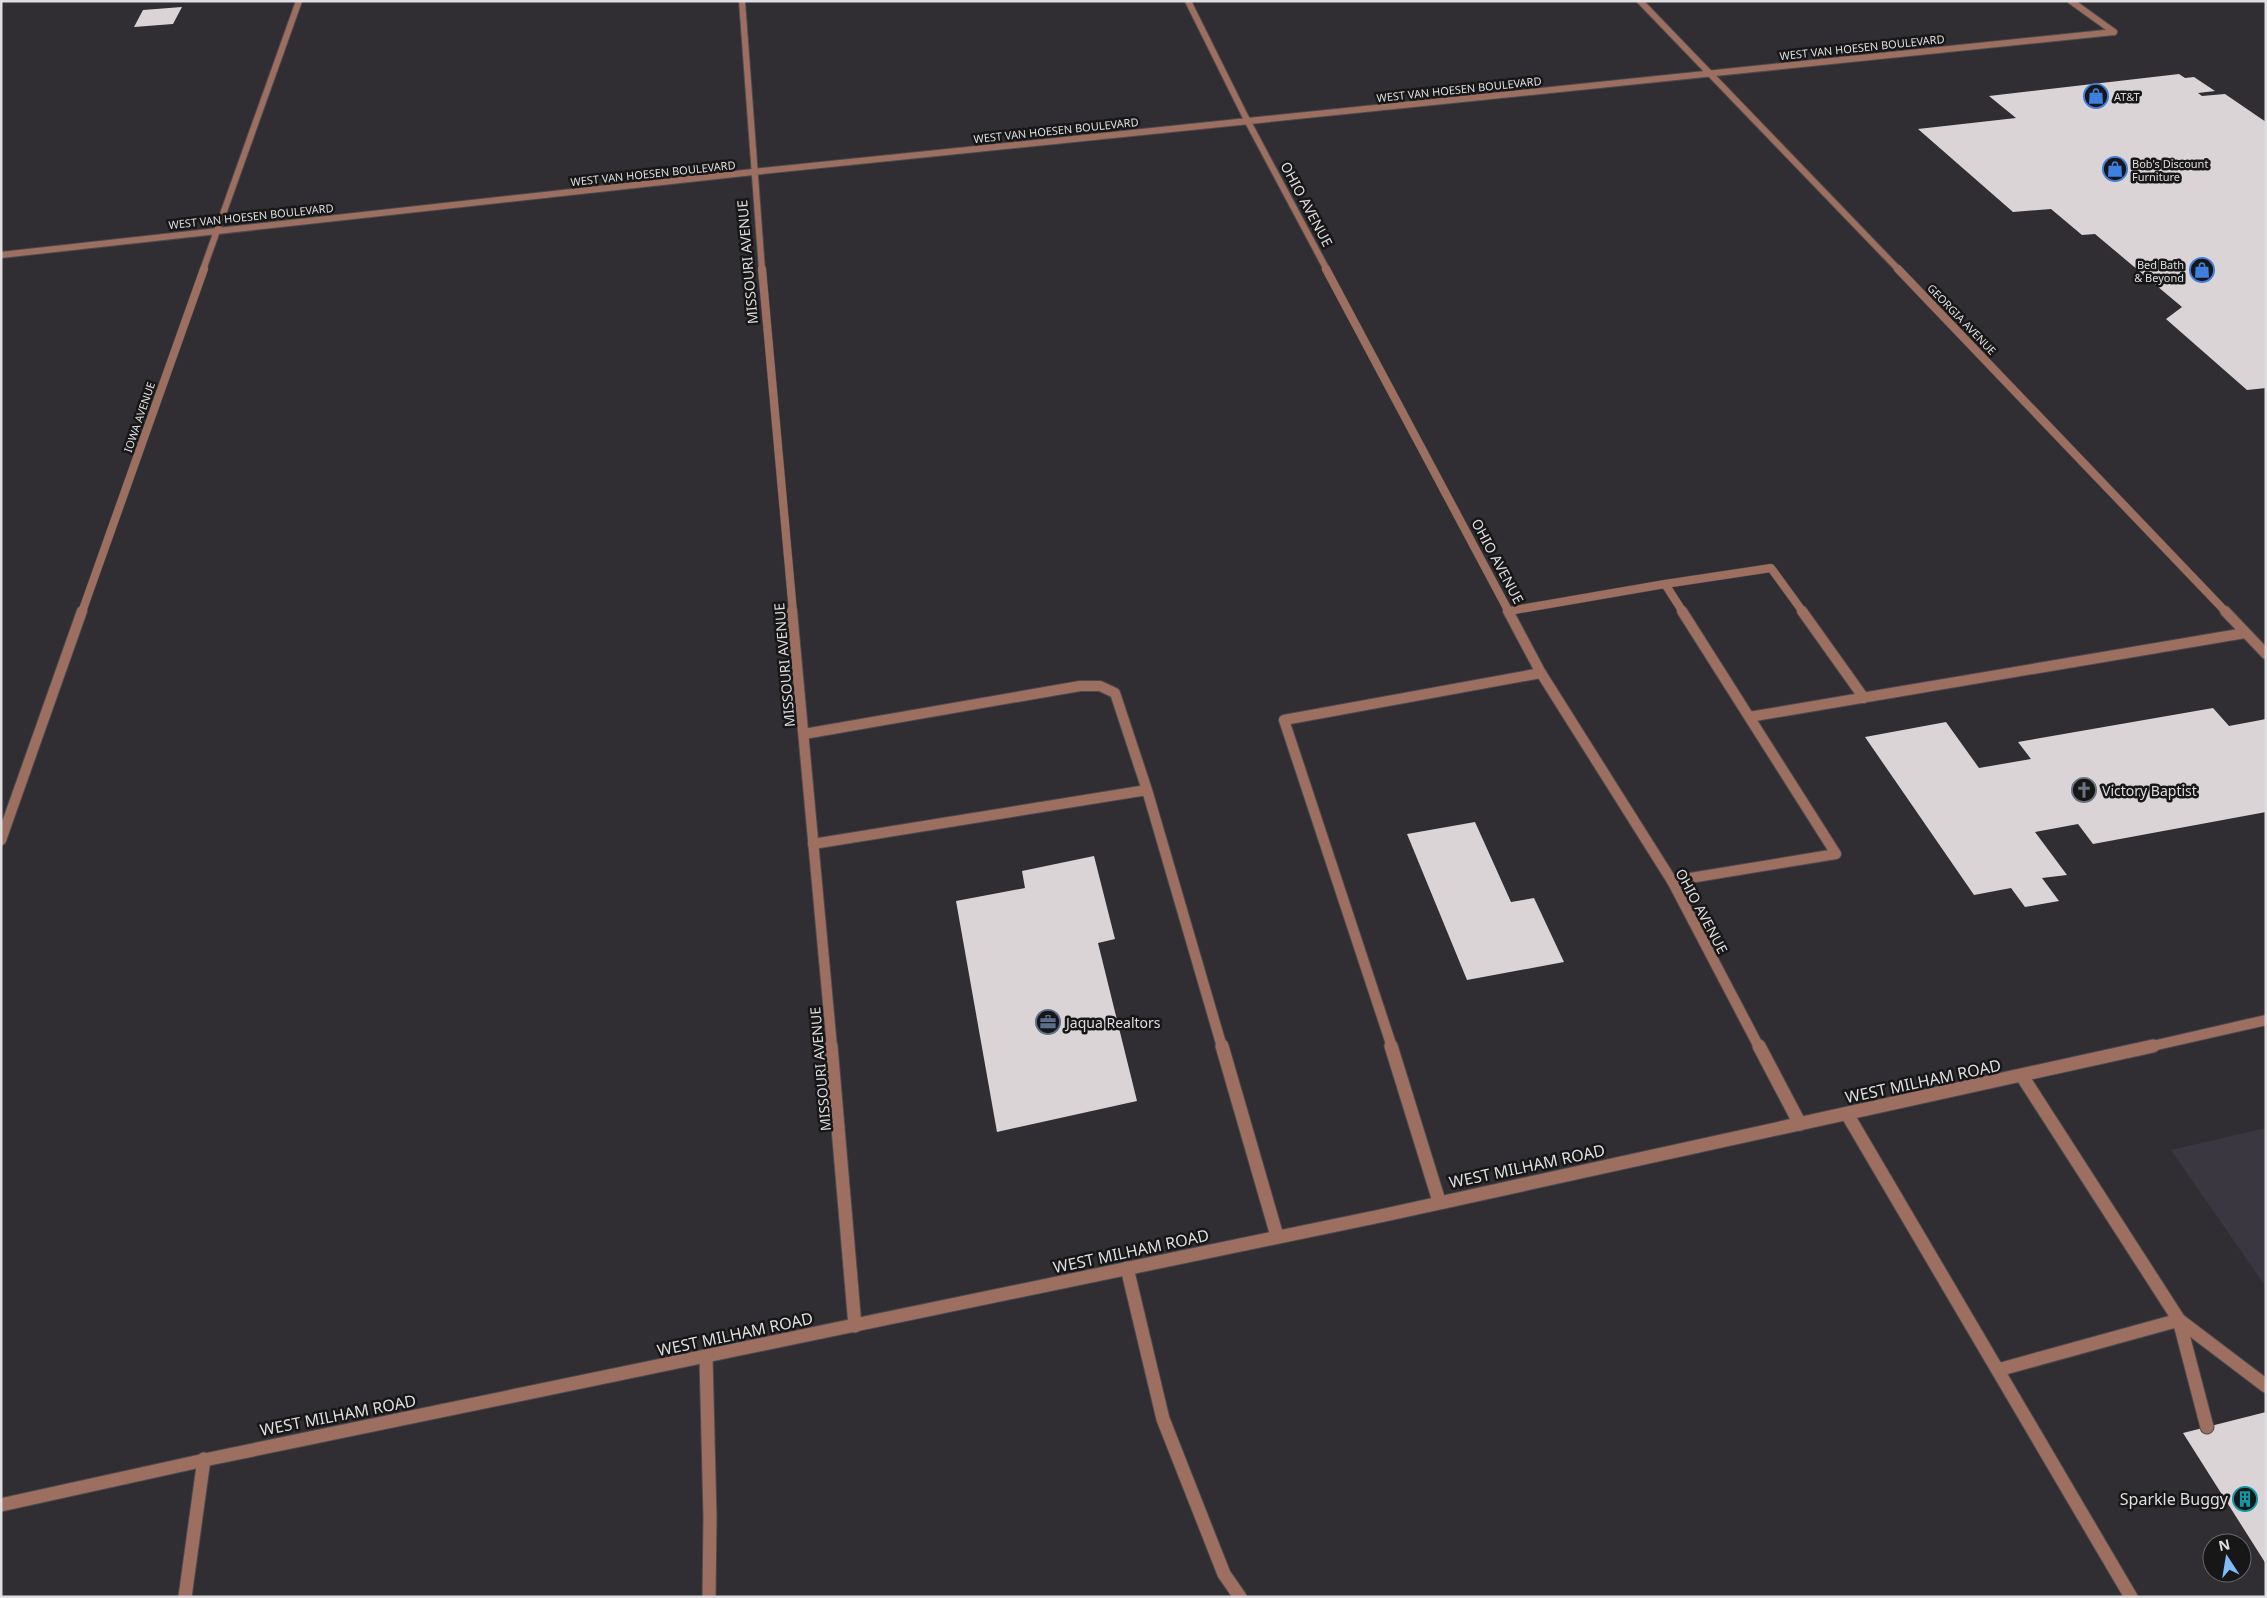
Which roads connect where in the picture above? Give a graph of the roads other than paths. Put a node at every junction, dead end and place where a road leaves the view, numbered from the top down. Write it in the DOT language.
graph roads {
  1 [pos="298,1"];
  2 [pos="742,1"];
  3 [pos="1188,1"];
  4 [pos="1640,1"];
  5 [pos="2072,1"];
  6 [pos="1711,73"];
  7 [pos="1247,120"];
  8 [pos="753,172"];
  9 [pos="216,230"];
  10 [pos="1,255"];
  11 [pos="1665,584"];
  12 [pos="1509,612"];
  13 [pos="2245,633"];
  14 [pos="2266,654"];
  15 [pos="1541,673"];
  16 [pos="1864,698"];
  17 [pos="1749,717"];
  18 [pos="804,734"];
  19 [pos="1147,790"];
  20 [pos="1,840"];
  21 [pos="813,844"];
  22 [pos="1672,881"];
  23 [pos="2266,1020"];
  24 [pos="2022,1076"];
  25 [pos="1847,1114"];
  26 [pos="1800,1124"];
  27 [pos="1439,1202"];
  28 [pos="1277,1236"];
  29 [pos="1127,1268"];
  30 [pos="2179,1320"];
  31 [pos="855,1326"];
  32 [pos="706,1357"];
  33 [pos="1998,1370"];
  34 [pos="2266,1386"];
  35 [pos="2207,1427"];
  36 [pos="204,1459"];
  37 [pos="1,1505"];
  38 [pos="185,1597"];
  39 [pos="709,1597"];
  40 [pos="1240,1597"];
  41 [pos="2130,1597"];
  1 -- 9 [label="street, IOWA AVENUE"];
  2 -- 8 [label="street, MISSOURI AVENUE"];
  3 -- 7 [label="street, OHIO AVENUE"];
  4 -- 6 [label="street, GEORGIA AVENUE"];
  5 -- 6 [label="street, WEST VAN HOESEN BOULEVARD"];
  6 -- 7 [label="street, WEST VAN HOESEN BOULEVARD"];
  6 -- 13 [label="street, GEORGIA AVENUE"];
  7 -- 8 [label="street, WEST VAN HOESEN BOULEVARD"];
  7 -- 12 [label="street, OHIO AVENUE"];
  8 -- 9 [label="street, WEST VAN HOESEN BOULEVARD"];
  8 -- 18 [label="street, MISSOURI AVENUE"];
  9 -- 10 [label="street, WEST VAN HOESEN BOULEVARD"];
  9 -- 20 [label="street, IOWA AVENUE"];
  11 -- 12 [label="street"];
  11 -- 16 [label="street"];
  11 -- 17 [label="street"];
  12 -- 15 [label="street, OHIO AVENUE"];
  13 -- 14 [label="street, GEORGIA AVENUE"];
  13 -- 16 [label="street"];
  15 -- 22 [label="street, OHIO AVENUE"];
  15 -- 27 [label="street"];
  16 -- 17 [label="street"];
  17 -- 22 [label="street"];
  18 -- 19 [label="street"];
  18 -- 21 [label="street, MISSOURI AVENUE"];
  19 -- 21 [label="street"];
  19 -- 28 [label="street"];
  21 -- 31 [label="street, MISSOURI AVENUE"];
  22 -- 26 [label="street, OHIO AVENUE"];
  23 -- 24 [label="street, WEST MILHAM ROAD"];
  24 -- 25 [label="street, WEST MILHAM ROAD"];
  24 -- 30 [label="street"];
  25 -- 26 [label="street, WEST MILHAM ROAD"];
  25 -- 33 [label="street"];
  26 -- 27 [label="street, WEST MILHAM ROAD"];
  27 -- 28 [label="street, WEST MILHAM ROAD"];
  28 -- 29 [label="street, WEST MILHAM ROAD"];
  29 -- 31 [label="street, WEST MILHAM ROAD"];
  29 -- 40 [label="street"];
  30 -- 33 [label="street"];
  30 -- 34 [label="street"];
  30 -- 35 [label="street"];
  31 -- 32 [label="street, WEST MILHAM ROAD"];
  32 -- 36 [label="street, WEST MILHAM ROAD"];
  32 -- 39 [label="street"];
  33 -- 41 [label="street"];
  36 -- 37 [label="street, WEST MILHAM ROAD"];
  36 -- 38 [label="street"];
}
